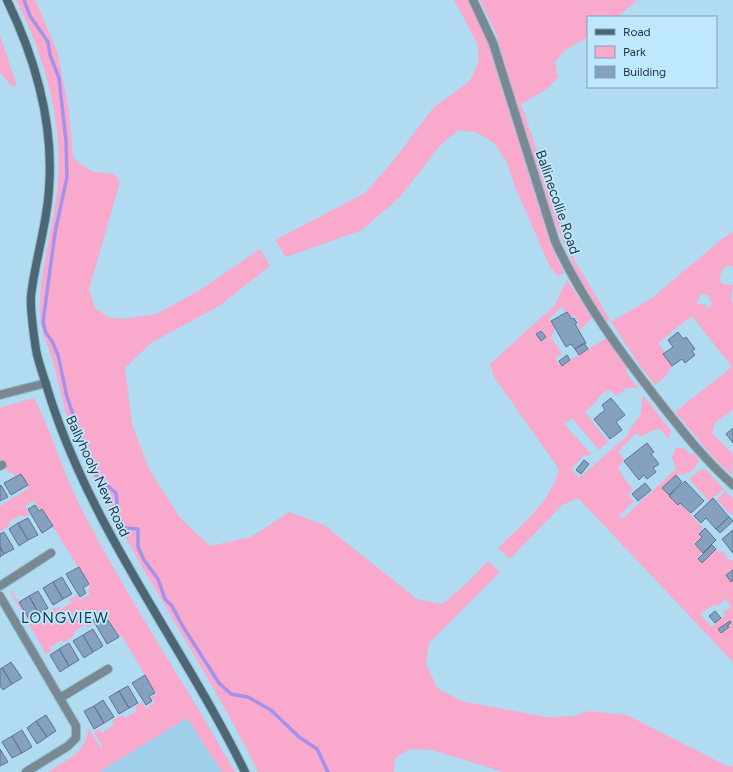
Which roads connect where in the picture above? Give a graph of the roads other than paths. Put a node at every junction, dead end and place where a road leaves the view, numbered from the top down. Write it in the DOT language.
graph roads {
  1 [pos="7,0"];
  2 [pos="473,0"];
  3 [pos="46,383"];
  4 [pos="0,395"];
  5 [pos="733,485"];
  6 [pos="51,553"];
  7 [pos="0,586"];
  8 [pos="0,596"];
  9 [pos="108,669"];
  10 [pos="60,698"];
  11 [pos="26,772"];
  12 [pos="245,772"];
  1 -- 3 [label="main road, Ballyhooly New Road"];
  2 -- 5 [label="street, Ballinecollie Road"];
  3 -- 4 [label="street"];
  3 -- 12 [label="main road, Ballyhooly New Road"];
  6 -- 7 [label="street"];
  8 -- 10 [label="street"];
  9 -- 10 [label="street"];
  10 -- 11 [label="street"];
}
